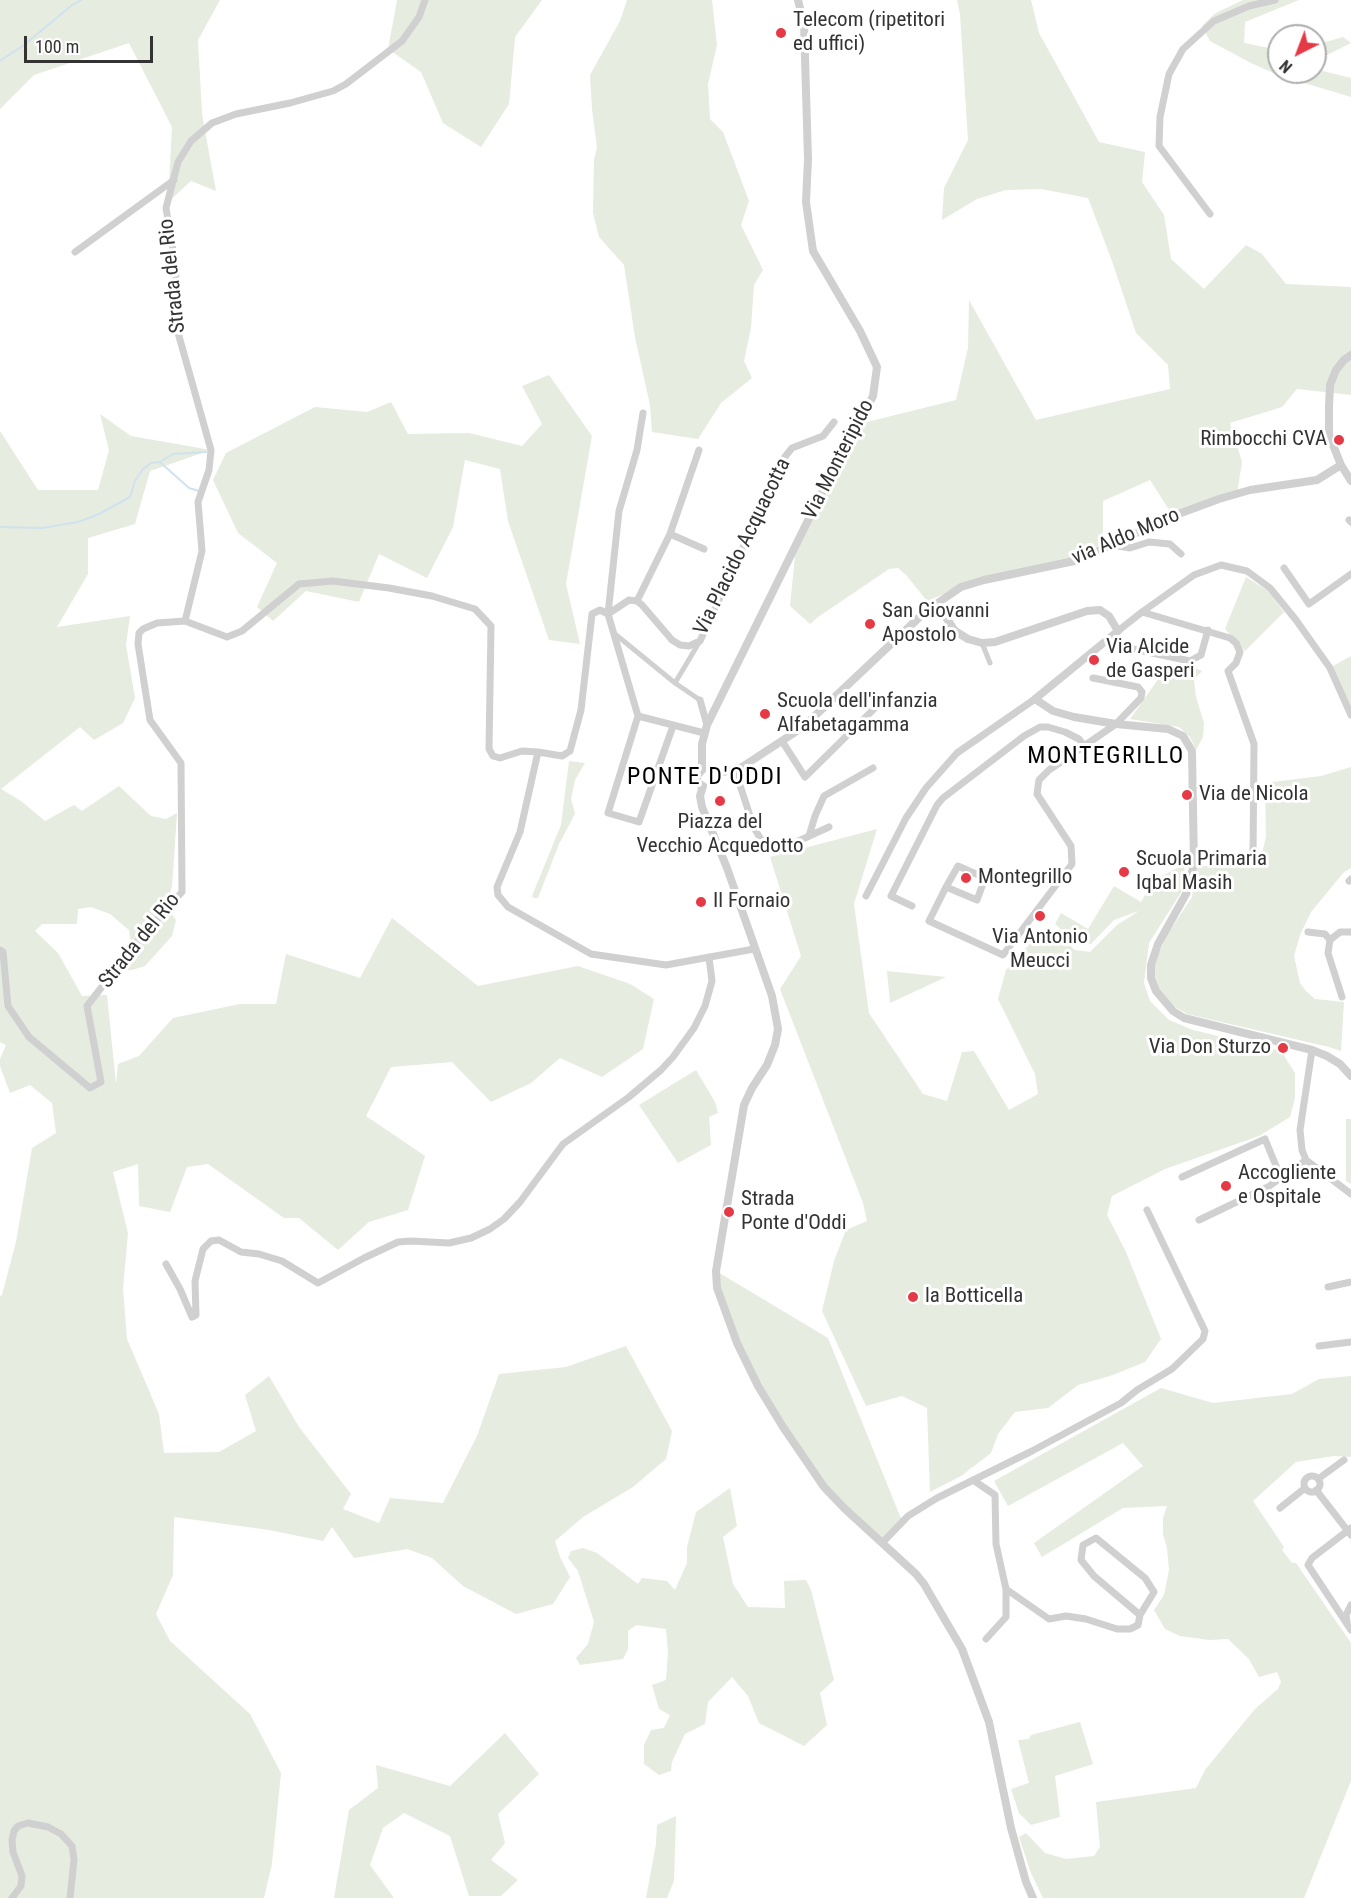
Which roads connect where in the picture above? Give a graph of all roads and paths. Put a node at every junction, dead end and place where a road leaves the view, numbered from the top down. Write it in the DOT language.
graph roads {
  1 [pos="425,0"];
  2 [pos="798,0"];
  3 [pos="1275,0"];
  4 [pos="174,180"];
  5 [pos="1210,214"];
  6 [pos="75,252"];
  7 [pos="1351,355"];
  8 [pos="643,413"];
  9 [pos="834,422"];
  10 [pos="699,450"];
  11 [pos="1341,465"];
  12 [pos="1351,481"];
  13 [pos="670,534"];
  14 [pos="1112,545"];
  15 [pos="704,549"];
  16 [pos="1181,554"];
  17 [pos="1284,568"];
  18 [pos="1351,574"];
  19 [pos="637,601"];
  20 [pos="937,604"];
  21 [pos="1142,612"];
  22 [pos="609,617"];
  23 [pos="185,621"];
  24 [pos="1208,630"];
  25 [pos="1118,632"];
  26 [pos="615,634"];
  27 [pos="700,641"];
  28 [pos="982,643"];
  29 [pos="1124,647"];
  30 [pos="990,663"];
  31 [pos="1093,678"];
  32 [pos="675,683"];
  33 [pos="1035,699"];
  34 [pos="700,700"];
  35 [pos="882,701"];
  36 [pos="1351,715"];
  37 [pos="638,716"];
  38 [pos="1116,724"];
  39 [pos="673,726"];
  40 [pos="706,729"];
  41 [pos="782,741"];
  42 [pos="1084,746"];
  43 [pos="538,752"];
  44 [pos="873,768"];
  45 [pos="702,770"];
  46 [pos="735,770"];
  47 [pos="713,775"];
  48 [pos="703,786"];
  49 [pos="829,827"];
  50 [pos="809,837"];
  51 [pos="1241,863"];
  52 [pos="946,887"];
  53 [pos="866,896"];
  54 [pos="912,906"];
  55 [pos="1308,932"];
  56 [pos="1351,932"];
  57 [pos="1330,940"];
  58 [pos="754,949"];
  59 [pos="0,950"];
  60 [pos="709,957"];
  61 [pos="1342,998"];
  62 [pos="1312,1050"];
  63 [pos="1351,1076"];
  64 [pos="1306,1160"];
  65 [pos="1182,1177"];
  66 [pos="1281,1178"];
  67 [pos="1351,1194"];
  68 [pos="1148,1210"];
  69 [pos="1199,1220"];
  70 [pos="166,1264"];
  71 [pos="1351,1282"];
  72 [pos="1328,1287"];
  73 [pos="1351,1342"];
  74 [pos="1319,1346"];
  75 [pos="1344,1460"];
  76 [pos="1318,1479"];
  77 [pos="973,1480"];
  78 [pos="1305,1488"];
  79 [pos="1316,1490"];
  80 [pos="1280,1508"];
  81 [pos="1350,1531"];
  82 [pos="883,1542"];
  83 [pos="1006,1589"];
  84 [pos="1351,1605"];
  85 [pos="1140,1615"];
  86 [pos="1350,1628"];
  87 [pos="986,1639"];
  88 [pos="12,1898"];
  89 [pos="70,1898"];
  90 [pos="1034,1898"];
  1 -- 4 [label="street, Strada del Rio"];
  2 -- 40 [label="street, Via Monteripido"];
  3 -- 5 [label="street"];
  4 -- 6 [label="street"];
  4 -- 23 [label="street, Strada del Rio"];
  7 -- 11 [label="street"];
  8 -- 22 [label="street"];
  9 -- 27 [label="street, Via Placido Acquacotta"];
  10 -- 13 [label="street"];
  11 -- 12 [label="street"];
  11 -- 14 [label="street, via Aldo Moro"];
  13 -- 15 [label="street"];
  13 -- 19 [label="street"];
  14 -- 16 [label="street"];
  14 -- 20 [label="street, via Aldo Moro"];
  17 -- 18 [label="street"];
  19 -- 22 [label="street"];
  19 -- 27 [label="street, Via Placido Acquacotta"];
  20 -- 28 [label="street"];
  20 -- 41 [label="street, via Aldo Moro"];
  21 -- 24 [label="street"];
  21 -- 25 [label="street"];
  21 -- 36 [label="street"];
  22 -- 26 [label="street"];
  22 -- 43 [label="street"];
  23 -- 43 [label="street, Strada del Rio"];
  23 -- 59 [label="street, Strada del Rio"];
  24 -- 29 [label="street"];
  24 -- 51 [label="street"];
  25 -- 28 [label="street"];
  25 -- 33 [label="street"];
  26 -- 32 [label="street"];
  26 -- 37 [label="street"];
  27 -- 32 [label="street"];
  28 -- 30 [label="street"];
  31 -- 38 [label="street"];
  32 -- 34 [label="street"];
  33 -- 38 [label="street"];
  33 -- 53 [label="street"];
  34 -- 40 [label="street"];
  35 -- 41 [label="street"];
  37 -- 39 [label="street"];
  37 -- 39 [label="street"];
  38 -- 42 [label="street"];
  38 -- 62 [label="street"];
  39 -- 40 [label="street"];
  40 -- 45 [label="street, Via Monteripido"];
  41 -- 46 [label="street, via Aldo Moro"];
  42 -- 52 [label="street"];
  42 -- 54 [label="street"];
  43 -- 60 [label="street"];
  44 -- 50 [label="street"];
  45 -- 47 [label="street"];
  45 -- 48 [label="street"];
  46 -- 47 [label="street, via Aldo Moro"];
  46 -- 50 [label="street"];
  47 -- 48 [label="street"];
  48 -- 58 [label="street"];
  49 -- 50 [label="street"];
  52 -- 52 [label="street"];
  55 -- 57 [label="street"];
  56 -- 57 [label="street"];
  57 -- 61 [label="street"];
  58 -- 60 [label="street"];
  58 -- 82 [label="street"];
  60 -- 70 [label="street"];
  62 -- 63 [label="street"];
  62 -- 64 [label="street"];
  64 -- 66 [label="street"];
  64 -- 67 [label="street"];
  65 -- 66 [label="street"];
  66 -- 69 [label="street"];
  68 -- 77 [label="street"];
  71 -- 72 [label="street"];
  73 -- 74 [label="street"];
  75 -- 76 [label="street"];
  76 -- 78 [label="street"];
  76 -- 79 [label="street"];
  77 -- 82 [label="street"];
  77 -- 83 [label="street"];
  78 -- 79 [label="street"];
  78 -- 80 [label="street"];
  79 -- 81 [label="street"];
  81 -- 86 [label="street"];
  82 -- 90 [label="street"];
  83 -- 85 [label="street"];
  83 -- 87 [label="street"];
  84 -- 86 [label="street"];
  85 -- 85 [label="street"];
  88 -- 89 [label="street"];
}
